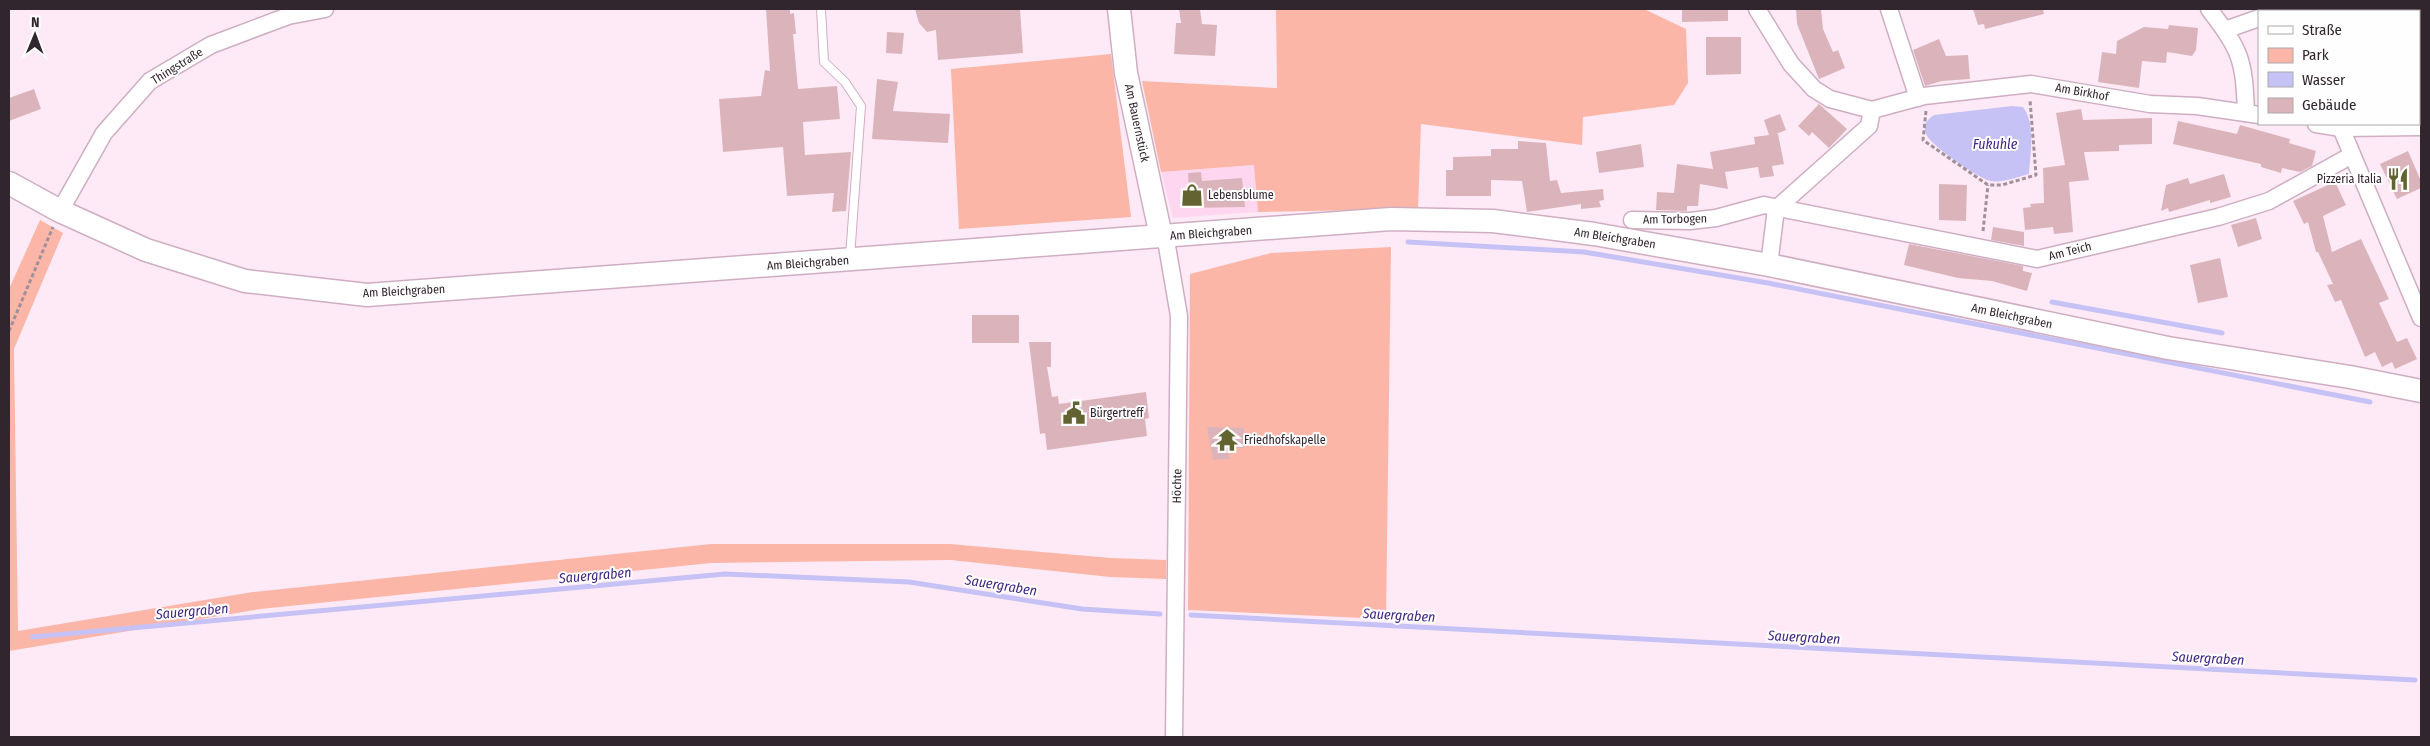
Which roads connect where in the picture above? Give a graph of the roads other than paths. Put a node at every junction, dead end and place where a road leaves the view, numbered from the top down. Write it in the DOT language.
graph roads {
  1 [pos="325,9"];
  2 [pos="821,9"];
  3 [pos="1119,9"];
  4 [pos="1757,9"];
  5 [pos="1889,9"];
  6 [pos="2209,9"];
  7 [pos="2258,18"];
  8 [pos="2225,30"];
  9 [pos="1923,97"];
  10 [pos="1872,110"];
  11 [pos="2253,114"];
  12 [pos="2322,125"];
  13 [pos="2421,127"];
  14 [pos="2341,128"];
  15 [pos="2352,155"];
  16 [pos="9,183"];
  17 [pos="1776,209"];
  18 [pos="60,211"];
  19 [pos="1632,220"];
  20 [pos="1163,236"];
  21 [pos="850,260"];
  22 [pos="1769,265"];
  23 [pos="2421,318"];
  24 [pos="2421,391"];
  25 [pos="1174,737"];
  1 -- 18 [label="street, Thingstraße"];
  2 -- 21 [label="lane"];
  3 -- 20 [label="street, Am Bauernstück"];
  4 -- 10 [label="street, Am Birkhof"];
  5 -- 9 [label="street"];
  6 -- 8 [label="street, Am Birkhof"];
  7 -- 8 [label="street"];
  8 -- 11 [label="street, Am Birkhof"];
  9 -- 10 [label="street, Am Birkhof"];
  9 -- 11 [label="street, Am Birkhof"];
  10 -- 17 [label="street"];
  12 -- 14 [label="street"];
  13 -- 14 [label="street"];
  14 -- 15 [label="street"];
  15 -- 17 [label="street, Am Teich"];
  15 -- 23 [label="street"];
  16 -- 18 [label="street, Am Bleichgraben"];
  17 -- 19 [label="street, Am Torbogen"];
  17 -- 22 [label="street"];
  18 -- 21 [label="street, Am Bleichgraben"];
  20 -- 21 [label="street, Am Bleichgraben"];
  20 -- 22 [label="street, Am Bleichgraben"];
  20 -- 25 [label="street, Höchte"];
  22 -- 24 [label="street, Am Bleichgraben"];
}
